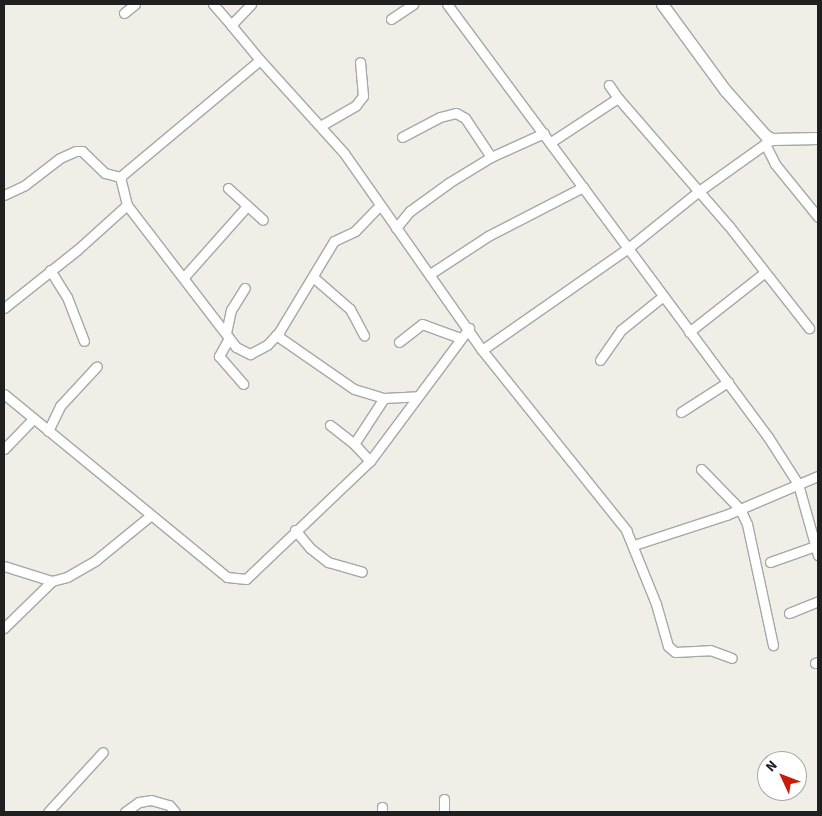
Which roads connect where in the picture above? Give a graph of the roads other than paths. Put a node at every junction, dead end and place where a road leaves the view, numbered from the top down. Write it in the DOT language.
graph roads {
  1 [pos="135,4"];
  2 [pos="213,4"];
  3 [pos="252,4"];
  4 [pos="413,4"];
  5 [pos="447,4"];
  6 [pos="662,4"];
  7 [pos="124,13"];
  8 [pos="391,19"];
  9 [pos="231,25"];
  10 [pos="260,60"];
  11 [pos="360,62"];
  12 [pos="609,85"];
  13 [pos="618,98"];
  14 [pos="322,125"];
  15 [pos="544,133"];
  16 [pos="402,137"];
  17 [pos="818,138"];
  18 [pos="768,141"];
  19 [pos="551,142"];
  20 [pos="491,157"];
  21 [pos="120,177"];
  22 [pos="583,187"];
  23 [pos="228,188"];
  24 [pos="699,191"];
  25 [pos="4,195"];
  26 [pos="127,205"];
  27 [pos="380,205"];
  28 [pos="247,206"];
  29 [pos="818,217"];
  30 [pos="263,220"];
  31 [pos="396,228"];
  32 [pos="627,249"];
  33 [pos="50,270"];
  34 [pos="764,273"];
  35 [pos="430,274"];
  36 [pos="184,277"];
  37 [pos="313,277"];
  38 [pos="245,288"];
  39 [pos="662,297"];
  40 [pos="4,308"];
  41 [pos="469,328"];
  42 [pos="809,328"];
  43 [pos="689,332"];
  44 [pos="227,335"];
  45 [pos="276,335"];
  46 [pos="364,335"];
  47 [pos="460,338"];
  48 [pos="84,341"];
  49 [pos="399,342"];
  50 [pos="482,350"];
  51 [pos="600,360"];
  52 [pos="97,366"];
  53 [pos="728,382"];
  54 [pos="243,384"];
  55 [pos="4,394"];
  56 [pos="418,396"];
  57 [pos="384,398"];
  58 [pos="680,412"];
  59 [pos="33,419"];
  60 [pos="330,424"];
  61 [pos="48,431"];
  62 [pos="354,444"];
  63 [pos="4,449"];
  64 [pos="370,461"];
  65 [pos="701,469"];
  66 [pos="818,476"];
  67 [pos="798,484"];
  68 [pos="740,509"];
  69 [pos="150,516"];
  70 [pos="295,530"];
  71 [pos="634,545"];
  72 [pos="815,546"];
  73 [pos="818,555"];
  74 [pos="770,562"];
  75 [pos="4,566"];
  76 [pos="362,572"];
  77 [pos="52,581"];
  78 [pos="818,602"];
  79 [pos="789,613"];
  80 [pos="4,628"];
  81 [pos="774,645"];
  82 [pos="732,658"];
  83 [pos="103,752"];
  84 [pos="444,800"];
  85 [pos="48,812"];
  86 [pos="125,812"];
  87 [pos="175,812"];
  88 [pos="444,812"];
  1 -- 7 [label="street"];
  2 -- 9 [label="street"];
  3 -- 9 [label="street"];
  4 -- 8 [label="street"];
  5 -- 15 [label="street"];
  6 -- 18 [label="street"];
  9 -- 10 [label="street"];
  10 -- 14 [label="street"];
  10 -- 21 [label="street"];
  11 -- 14 [label="street"];
  12 -- 13 [label="street"];
  13 -- 19 [label="street"];
  13 -- 24 [label="street"];
  14 -- 27 [label="street"];
  15 -- 19 [label="street"];
  15 -- 20 [label="street"];
  16 -- 20 [label="street"];
  17 -- 18 [label="street"];
  18 -- 24 [label="street"];
  18 -- 29 [label="street"];
  19 -- 22 [label="street"];
  20 -- 31 [label="street"];
  21 -- 25 [label="street"];
  21 -- 26 [label="street"];
  22 -- 32 [label="street"];
  22 -- 35 [label="street"];
  23 -- 28 [label="street"];
  24 -- 32 [label="street"];
  24 -- 34 [label="street"];
  26 -- 33 [label="street"];
  26 -- 36 [label="street"];
  27 -- 31 [label="street"];
  27 -- 37 [label="street"];
  28 -- 30 [label="street"];
  28 -- 36 [label="street"];
  31 -- 35 [label="street"];
  32 -- 39 [label="street"];
  32 -- 50 [label="street"];
  33 -- 40 [label="street"];
  33 -- 48 [label="street"];
  34 -- 42 [label="street"];
  34 -- 43 [label="street"];
  35 -- 41 [label="street"];
  36 -- 44 [label="street"];
  37 -- 45 [label="street"];
  37 -- 46 [label="street"];
  38 -- 44 [label="street"];
  39 -- 43 [label="street"];
  39 -- 51 [label="street"];
  41 -- 47 [label="street"];
  41 -- 50 [label="street"];
  43 -- 53 [label="street"];
  44 -- 45 [label="street"];
  44 -- 54 [label="street"];
  45 -- 57 [label="street"];
  47 -- 49 [label="street"];
  47 -- 56 [label="street"];
  50 -- 71 [label="street"];
  52 -- 61 [label="street"];
  53 -- 58 [label="street"];
  53 -- 67 [label="street"];
  55 -- 59 [label="street"];
  56 -- 57 [label="street"];
  56 -- 64 [label="street"];
  57 -- 62 [label="street"];
  59 -- 61 [label="street"];
  59 -- 63 [label="street"];
  60 -- 62 [label="street"];
  61 -- 69 [label="street"];
  62 -- 64 [label="street"];
  64 -- 70 [label="street"];
  65 -- 68 [label="street"];
  66 -- 67 [label="street"];
  67 -- 68 [label="street"];
  67 -- 72 [label="street"];
  68 -- 71 [label="street"];
  68 -- 81 [label="street"];
  69 -- 70 [label="street"];
  69 -- 77 [label="street"];
  70 -- 76 [label="street"];
  71 -- 82 [label="street"];
  72 -- 73 [label="street"];
  72 -- 74 [label="street"];
  75 -- 77 [label="street"];
  77 -- 80 [label="street"];
  78 -- 79 [label="street"];
  83 -- 85 [label="street"];
  84 -- 88 [label="street"];
  86 -- 87 [label="street"];
}
